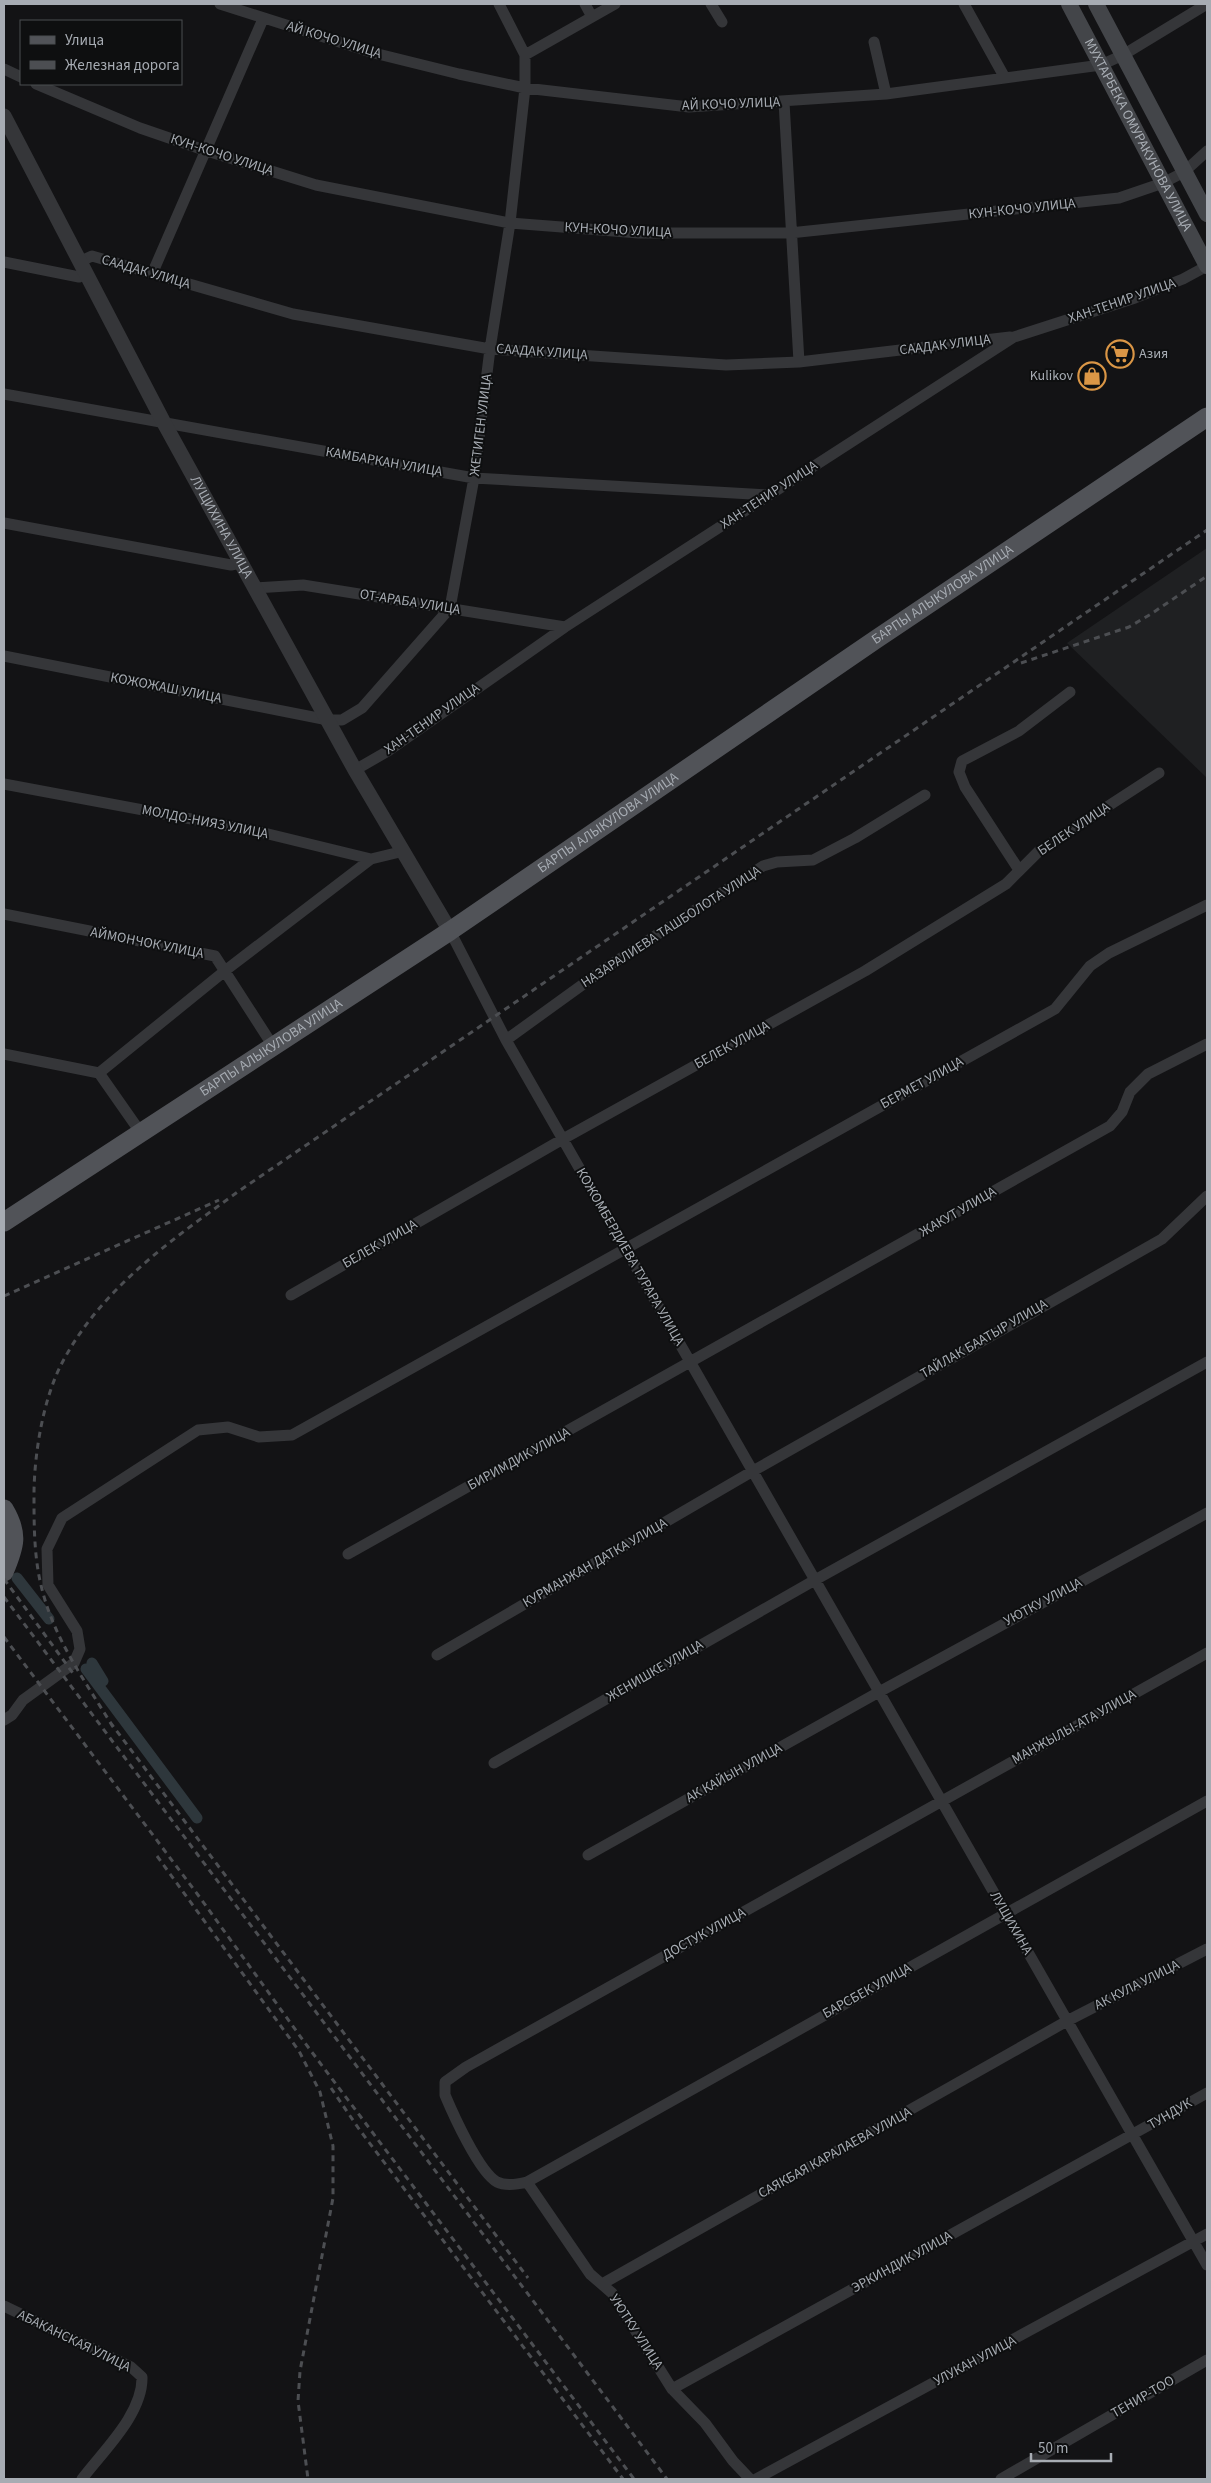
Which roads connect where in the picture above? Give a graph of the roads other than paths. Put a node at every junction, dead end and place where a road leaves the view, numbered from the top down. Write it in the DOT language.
graph roads {
  1 [pos="220,4"];
  2 [pos="499,4"];
  3 [pos="586,4"];
  4 [pos="615,4"];
  5 [pos="711,4"];
  6 [pos="964,4"];
  7 [pos="1069,4"];
  8 [pos="1096,4"];
  9 [pos="1207,4"];
  10 [pos="592,17"];
  11 [pos="263,19"];
  12 [pos="722,22"];
  13 [pos="874,42"];
  14 [pos="525,55"];
  15 [pos="1123,55"];
  16 [pos="1100,65"];
  17 [pos="4,69"];
  18 [pos="20,77"];
  19 [pos="1005,78"];
  20 [pos="38,85"];
  21 [pos="525,88"];
  22 [pos="886,94"];
  23 [pos="784,102"];
  24 [pos="4,116"];
  25 [pos="204,150"];
  26 [pos="1207,151"];
  27 [pos="1184,172"];
  28 [pos="1163,183"];
  29 [pos="1207,214"];
  30 [pos="510,223"];
  31 [pos="790,233"];
  32 [pos="4,262"];
  33 [pos="1207,266"];
  34 [pos="84,267"];
  35 [pos="152,274"];
  36 [pos="1014,337"];
  37 [pos="490,349"];
  38 [pos="799,362"];
  39 [pos="4,394"];
  40 [pos="1207,417"];
  41 [pos="164,423"];
  42 [pos="474,478"];
  43 [pos="769,495"];
  44 [pos="4,523"];
  45 [pos="242,563"];
  46 [pos="255,588"];
  47 [pos="450,608"];
  48 [pos="565,627"];
  49 [pos="4,656"];
  50 [pos="1070,692"];
  51 [pos="328,720"];
  52 [pos="355,770"];
  53 [pos="1159,773"];
  54 [pos="4,784"];
  55 [pos="926,795"];
  56 [pos="404,851"];
  57 [pos="371,859"];
  58 [pos="1019,870"];
  59 [pos="1207,905"];
  60 [pos="4,914"];
  61 [pos="450,931"];
  62 [pos="226,970"];
  63 [pos="506,1040"];
  64 [pos="1207,1044"];
  65 [pos="273,1046"];
  66 [pos="4,1054"];
  67 [pos="99,1073"];
  68 [pos="141,1133"];
  69 [pos="562,1139"];
  70 [pos="1207,1196"];
  71 [pos="4,1222"];
  72 [pos="625,1248"];
  73 [pos="290,1295"];
  74 [pos="1207,1362"];
  75 [pos="691,1363"];
  76 [pos="753,1471"];
  77 [pos="4,1508"];
  78 [pos="1207,1513"];
  79 [pos="348,1554"];
  80 [pos="4,1572"];
  81 [pos="815,1580"];
  82 [pos="1207,1653"];
  83 [pos="437,1655"];
  84 [pos="879,1692"];
  85 [pos="4,1720"];
  86 [pos="494,1763"];
  87 [pos="942,1801"];
  88 [pos="1207,1801"];
  89 [pos="588,1855"];
  90 [pos="1006,1914"];
  91 [pos="1207,1949"];
  92 [pos="1067,2021"];
  93 [pos="1207,2093"];
  94 [pos="1132,2135"];
  95 [pos="527,2182"];
  96 [pos="1207,2234"];
  97 [pos="1194,2242"];
  98 [pos="1207,2266"];
  99 [pos="602,2284"];
  100 [pos="4,2306"];
  101 [pos="1207,2360"];
  102 [pos="672,2389"];
  103 [pos="82,2479"];
  104 [pos="750,2479"];
  105 [pos="756,2479"];
  106 [pos="1001,2479"];
  1 -- 11 [label="street, АЙ КОЧО УЛИЦА"];
  2 -- 14 [label="street"];
  3 -- 10 [label="street"];
  4 -- 10 [label="street"];
  5 -- 12 [label="street"];
  6 -- 19 [label="street"];
  7 -- 16 [label="main road, МУХТАРБЕКА ОМУРАКУНОВА УЛИЦА"];
  8 -- 15 [label="main road, МУХТАРБЕКА ОМУРАКУНОВА УЛИЦА"];
  9 -- 15 [label="street, АЙ КОЧО УЛИЦА"];
  10 -- 14 [label="street"];
  11 -- 21 [label="street, АЙ КОЧО УЛИЦА"];
  11 -- 25 [label="street"];
  13 -- 22 [label="street"];
  14 -- 21 [label="street, ЖЕТИГЕН УЛИЦА"];
  15 -- 16 [label="street, АЙ КОЧО УЛИЦА"];
  15 -- 27 [label="main road, МУХТАРБЕКА ОМУРАКУНОВА УЛИЦА"];
  16 -- 19 [label="street, АЙ КОЧО УЛИЦА"];
  16 -- 28 [label="main road, МУХТАРБЕКА ОМУРАКУНОВА УЛИЦА"];
  17 -- 18 [label="street"];
  19 -- 22 [label="street, АЙ КОЧО УЛИЦА"];
  20 -- 25 [label="street, КУН-КОЧО УЛИЦА"];
  21 -- 23 [label="street, АЙ КОЧО УЛИЦА"];
  21 -- 30 [label="street, ЖЕТИГЕН УЛИЦА"];
  22 -- 23 [label="street, АЙ КОЧО УЛИЦА"];
  23 -- 31 [label="street"];
  24 -- 34 [label="street, ЛУЩИХИНА УЛИЦА"];
  25 -- 30 [label="street, КУН-КОЧО УЛИЦА"];
  25 -- 35 [label="street"];
  26 -- 27 [label="street, КУН-КОЧО УЛИЦА"];
  27 -- 28 [label="street, КУН-КОЧО УЛИЦА"];
  27 -- 29 [label="main road, МУХТАРБЕКА ОМУРАКУНОВА УЛИЦА"];
  28 -- 31 [label="street, КУН-КОЧО УЛИЦА"];
  28 -- 33 [label="main road, МУХТАРБЕКА ОМУРАКУНОВА УЛИЦА"];
  30 -- 31 [label="street, КУН-КОЧО УЛИЦА"];
  30 -- 37 [label="street, ЖЕТИГЕН УЛИЦА"];
  31 -- 38 [label="street"];
  32 -- 34 [label="street, СААДАК УЛИЦА"];
  33 -- 36 [label="street, ХАН-ТЕНИР УЛИЦА"];
  34 -- 35 [label="street, СААДАК УЛИЦА"];
  34 -- 41 [label="street, ЛУЩИХИНА УЛИЦА"];
  35 -- 37 [label="street, СААДАК УЛИЦА"];
  36 -- 38 [label="street, СААДАК УЛИЦА"];
  36 -- 43 [label="street, ХАН-ТЕНИР УЛИЦА"];
  37 -- 38 [label="street, СААДАК УЛИЦА"];
  37 -- 42 [label="street, ЖЕТИГЕН УЛИЦА"];
  39 -- 41 [label="street, КАМБАРКАН УЛИЦА"];
  40 -- 61 [label="main road, БАРПЫ АЛЫКУЛОВА УЛИЦА"];
  41 -- 42 [label="street, КАМБАРКАН УЛИЦА"];
  41 -- 45 [label="street, ЛУЩИХИНА УЛИЦА"];
  42 -- 43 [label="street, КАМБАРКАН УЛИЦА"];
  42 -- 47 [label="street, ЖЕТИГЕН УЛИЦА"];
  43 -- 48 [label="street, ХАН-ТЕНИР УЛИЦА"];
  44 -- 45 [label="street"];
  45 -- 46 [label="street, ЛУЩИХИНА УЛИЦА"];
  46 -- 47 [label="street, ОТ-АРАБА УЛИЦА"];
  46 -- 51 [label="street, ЛУЩИХИНА УЛИЦА"];
  47 -- 48 [label="street, ОТ-АРАБА УЛИЦА"];
  47 -- 51 [label="street"];
  48 -- 52 [label="street, ХАН-ТЕНИР УЛИЦА"];
  49 -- 51 [label="street, КОЖОЖАШ УЛИЦА"];
  50 -- 58 [label="street"];
  51 -- 52 [label="street, ЛУЩИХИНА УЛИЦА"];
  52 -- 56 [label="street, ЛУЩИХИНА УЛИЦА"];
  53 -- 58 [label="street, БЕЛЕК УЛИЦА"];
  54 -- 57 [label="street, МОЛДО-НИЯЗ УЛИЦА"];
  55 -- 63 [label="street, НАЗАРАЛИЕВА ТАШБОЛОТА УЛИЦА"];
  56 -- 57 [label="street, МОЛДО-НИЯЗ УЛИЦА"];
  56 -- 61 [label="street, ЛУЩИХИНА УЛИЦА"];
  57 -- 62 [label="street"];
  58 -- 69 [label="street, БЕЛЕК УЛИЦА"];
  59 -- 72 [label="street, БЕРМЕТ УЛИЦА"];
  60 -- 62 [label="street, АЙМОНЧОК УЛИЦА"];
  61 -- 63 [label="street, КОЖОМБЕРДИЕВА ТУРАРА УЛИЦА"];
  61 -- 65 [label="main road, БАРПЫ АЛЫКУЛОВА УЛИЦА"];
  62 -- 65 [label="street, АЙМОНЧОК УЛИЦА"];
  62 -- 67 [label="street"];
  63 -- 69 [label="street, КОЖОМБЕРДИЕВА ТУРАРА УЛИЦА"];
  64 -- 75 [label="street, ЖАКУТ УЛИЦА"];
  65 -- 68 [label="main road, БАРПЫ АЛЫКУЛОВА УЛИЦА"];
  66 -- 67 [label="street"];
  67 -- 68 [label="street"];
  68 -- 71 [label="main road, БАРПЫ АЛЫКУЛОВА УЛИЦА"];
  69 -- 72 [label="street, КОЖОМБЕРДИЕВА ТУРАРА УЛИЦА"];
  69 -- 73 [label="street, БЕЛЕК УЛИЦА"];
  70 -- 76 [label="street, ТАЙЛАК БААТЫР УЛИЦА"];
  72 -- 75 [label="street, КОЖОМБЕРДИЕВА ТУРАРА УЛИЦА"];
  72 -- 85 [label="street"];
  74 -- 81 [label="street, ЖЕНИШКЕ УЛИЦА"];
  75 -- 76 [label="street, КОЖОМБЕРДИЕВА ТУРАРА УЛИЦА"];
  75 -- 79 [label="street, БИРИМДИК УЛИЦА"];
  76 -- 81 [label="street, КОЖОМБЕРДИЕВА ТУРАРА УЛИЦА"];
  76 -- 83 [label="street, КУРМАНЖАН ДАТКА УЛИЦА"];
  77 -- 80 [label="main road"];
  78 -- 84 [label="street, УЮТКУ УЛИЦА"];
  81 -- 84 [label="street, ЛУЩИХИНА"];
  81 -- 86 [label="street, ЖЕНИШКЕ УЛИЦА"];
  82 -- 87 [label="street, МАНЖЫЛЫ-АТА УЛИЦА"];
  84 -- 87 [label="street, ЛУЩИХИНА"];
  84 -- 89 [label="street, АК КАЙЫН УЛИЦА"];
  87 -- 90 [label="street, ЛУЩИХИНА"];
  87 -- 95 [label="street, ДОСТУК УЛИЦА"];
  88 -- 90 [label="street, БАРСБЕК УЛИЦА"];
  90 -- 92 [label="street, ЛУЩИХИНА"];
  90 -- 95 [label="street, БАРСБЕК УЛИЦА"];
  91 -- 92 [label="street, АК КУЛА УЛИЦА"];
  92 -- 94 [label="street, ЛУЩИХИНА"];
  92 -- 99 [label="street, САЯКБАЯ КАРАЛАЕВА УЛИЦА"];
  93 -- 94 [label="street, ТУНДУК"];
  94 -- 97 [label="street, ЛУЩИХИНА"];
  94 -- 102 [label="street, ЭРКИНДИК УЛИЦА"];
  95 -- 99 [label="street, УЮТКУ УЛИЦА"];
  96 -- 97 [label="street, УЛУКАН УЛИЦА"];
  97 -- 98 [label="street, ЛУЩИХИНА"];
  97 -- 105 [label="street, УЛУКАН УЛИЦА"];
  99 -- 102 [label="street, УЮТКУ УЛИЦА"];
  100 -- 103 [label="street, АБАКАНСКАЯ УЛИЦА"];
  101 -- 106 [label="street, ТЕНИР-ТОО"];
  102 -- 104 [label="street, УЮТКУ УЛИЦА"];
}
